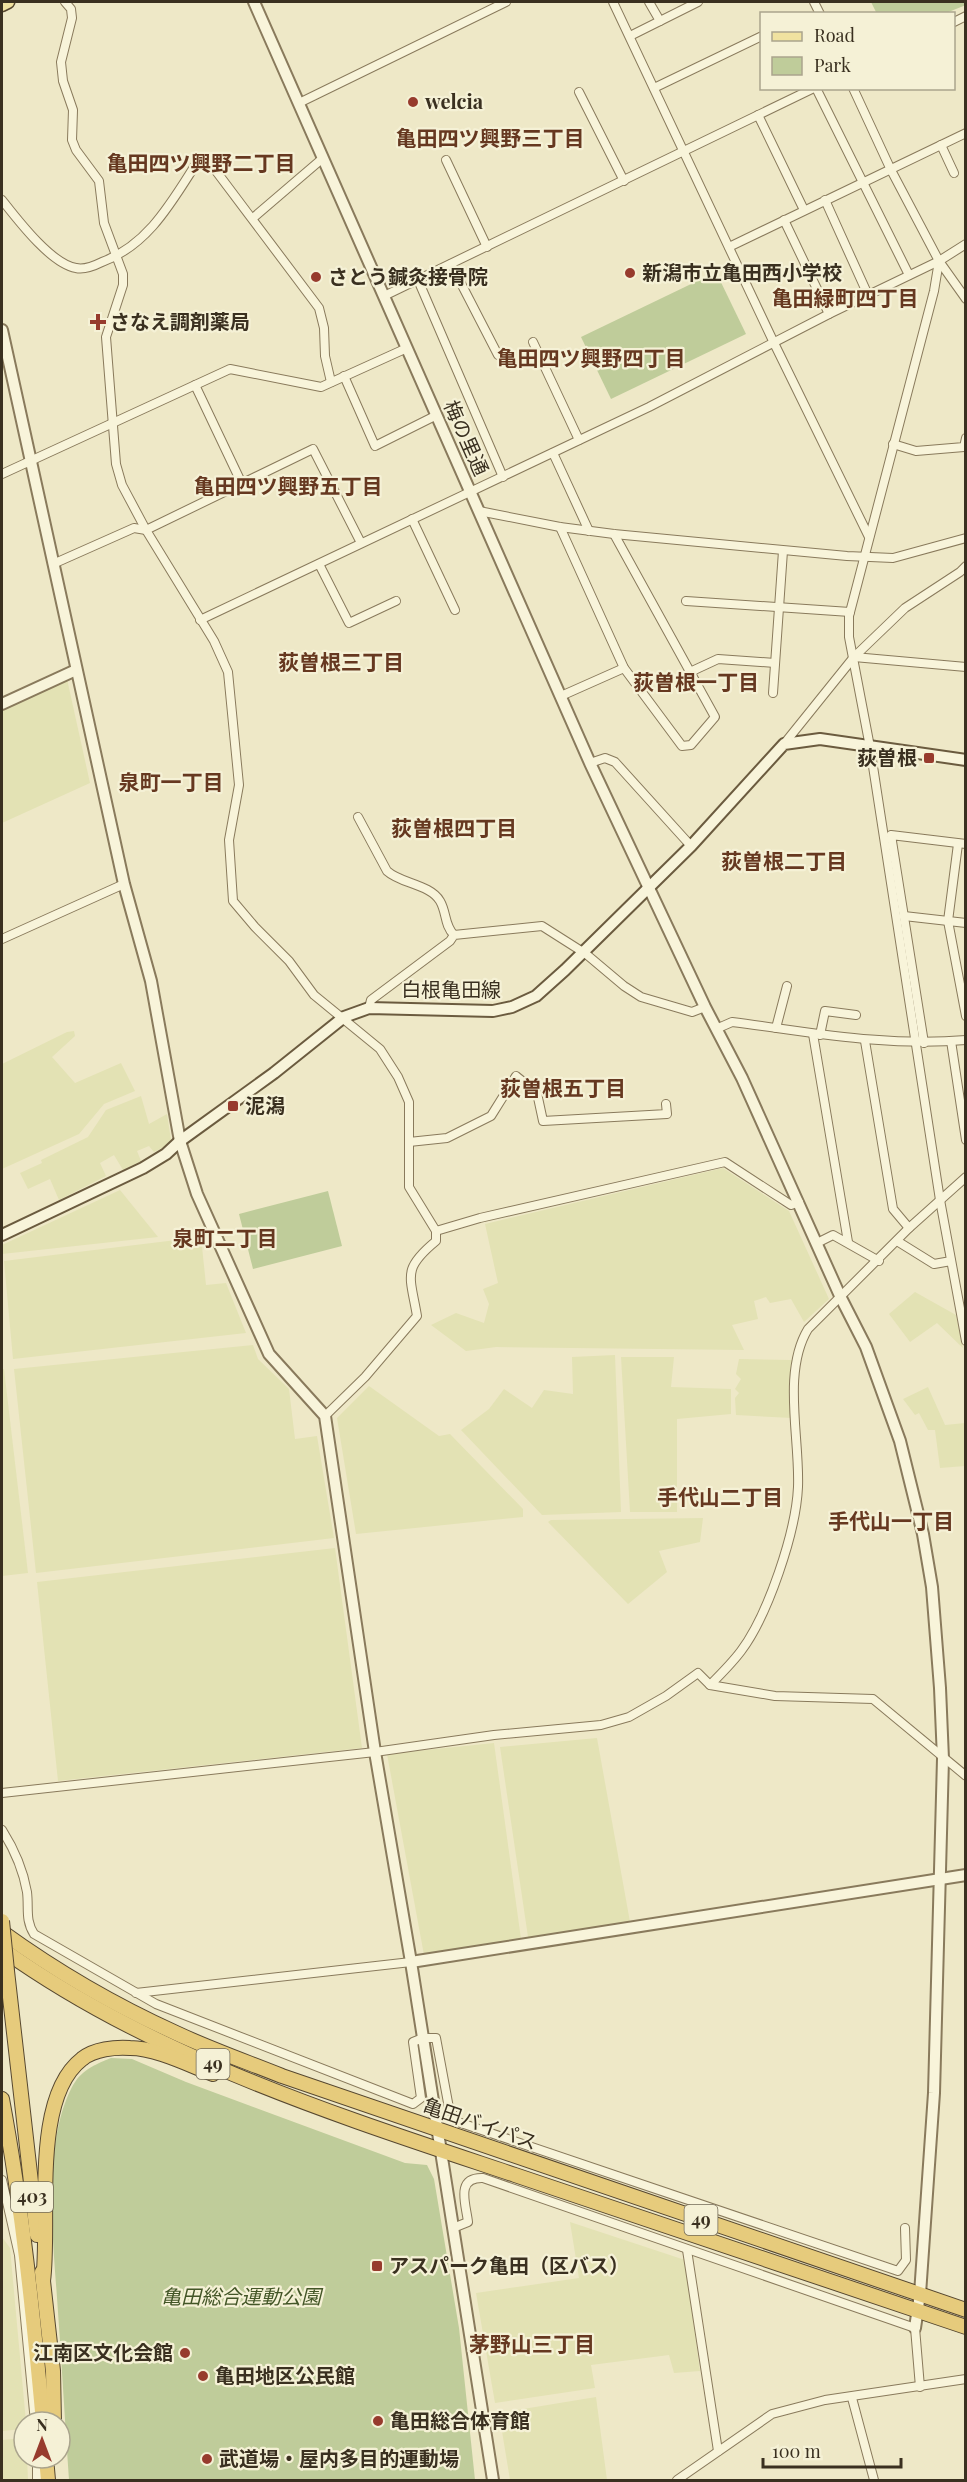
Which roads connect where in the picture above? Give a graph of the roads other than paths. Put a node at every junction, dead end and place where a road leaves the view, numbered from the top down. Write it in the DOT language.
graph roads {
  1 [pos="8,2"];
  2 [pos="65,2"];
  3 [pos="254,2"];
  4 [pos="506,2"];
  5 [pos="613,2"];
  6 [pos="650,2"];
  7 [pos="698,2"];
  8 [pos="2,4"];
  9 [pos="660,21"];
  10 [pos="630,36"];
  11 [pos="760,37"];
  12 [pos="654,88"];
  13 [pos="811,90"];
  14 [pos="816,90"];
  15 [pos="854,90"];
  16 [pos="579,92"];
  17 [pos="299,103"];
  18 [pos="758,115"];
  19 [pos="966,133"];
  20 [pos="941,145"];
  21 [pos="684,151"];
  22 [pos="323,158"];
  23 [pos="446,160"];
  24 [pos="891,170"];
  25 [pos="954,174"];
  26 [pos="624,181"];
  27 [pos="862,182"];
  28 [pos="2,200"];
  29 [pos="825,200"];
  30 [pos="804,210"];
  31 [pos="253,218"];
  32 [pos="784,220"];
  33 [pos="966,244"];
  34 [pos="729,246"];
  35 [pos="487,247"];
  36 [pos="117,257"];
  37 [pos="939,261"];
  38 [pos="451,264"];
  39 [pos="909,275"];
  40 [pos="418,280"];
  41 [pos="868,295"];
  42 [pos="384,296"];
  43 [pos="966,299"];
  44 [pos="829,314"];
  45 [pos="2,330"];
  46 [pos="533,342"];
  47 [pos="774,343"];
  48 [pos="407,348"];
  49 [pos="498,355"];
  50 [pos="344,376"];
  51 [pos="331,382"];
  52 [pos="195,385"];
  53 [pos="437,415"];
  54 [pos="113,422"];
  55 [pos="966,438"];
  56 [pos="579,440"];
  57 [pos="893,444"];
  58 [pos="553,453"];
  59 [pos="31,461"];
  60 [pos="2,474"];
  61 [pos="503,477"];
  62 [pos="242,484"];
  63 [pos="471,492"];
  64 [pos="479,512"];
  65 [pos="412,519"];
  66 [pos="560,527"];
  67 [pos="146,530"];
  68 [pos="589,531"];
  69 [pos="614,534"];
  70 [pos="869,537"];
  71 [pos="966,538"];
  72 [pos="361,543"];
  73 [pos="783,551"];
  74 [pos="864,556"];
  75 [pos="53,564"];
  76 [pos="319,564"];
  77 [pos="966,566"];
  78 [pos="396,601"];
  79 [pos="687,601"];
  80 [pos="780,607"];
  81 [pos="455,610"];
  82 [pos="850,612"];
  83 [pos="200,620"];
  84 [pos="854,657"];
  85 [pos="775,663"];
  86 [pos="966,667"];
  87 [pos="624,668"];
  88 [pos="76,670"];
  89 [pos="690,672"];
  90 [pos="773,693"];
  91 [pos="561,696"];
  92 [pos="2,704"];
  93 [pos="784,744"];
  94 [pos="870,747"];
  95 [pos="966,760"];
  96 [pos="590,763"];
  97 [pos="357,817"];
  98 [pos="962,844"];
  99 [pos="691,846"];
  100 [pos="124,884"];
  101 [pos="650,887"];
  102 [pos="904,916"];
  103 [pos="948,921"];
  104 [pos="966,923"];
  105 [pos="454,935"];
  106 [pos="2,939"];
  107 [pos="581,952"];
  108 [pos="787,986"];
  109 [pos="705,1007"];
  110 [pos="369,1008"];
  111 [pos="856,1015"];
  112 [pos="966,1016"];
  113 [pos="344,1017"];
  114 [pos="776,1028"];
  115 [pos="716,1029"];
  116 [pos="817,1035"];
  117 [pos="966,1040"];
  118 [pos="865,1041"];
  119 [pos="951,1041"];
  120 [pos="920,1043"];
  121 [pos="666,1104"];
  122 [pos="966,1140"];
  123 [pos="180,1141"];
  124 [pos="409,1142"];
  125 [pos="966,1177"];
  126 [pos="940,1200"];
  127 [pos="799,1202"];
  128 [pos="909,1228"];
  129 [pos="436,1231"];
  130 [pos="2,1235"];
  131 [pos="897,1241"];
  132 [pos="848,1242"];
  133 [pos="817,1243"];
  134 [pos="879,1261"];
  135 [pos="951,1261"];
  136 [pos="841,1298"];
  137 [pos="966,1341"];
  138 [pos="325,1416"];
  139 [pos="710,1685"];
  140 [pos="375,1752"];
  141 [pos="943,1759"];
  142 [pos="966,1776"];
  143 [pos="2,1793"];
  144 [pos="2,1830"];
  145 [pos="966,1875"];
  146 [pos="938,1880"];
  147 [pos="2,1921"];
  148 [pos="2,1932"];
  149 [pos="2,1949"];
  150 [pos="411,1962"];
  151 [pos="136,1993"];
  152 [pos="423,2038"];
  153 [pos="2,2099"];
  154 [pos="344,2116"];
  155 [pos="436,2130"];
  156 [pos="440,2150"];
  157 [pos="570,2159"];
  158 [pos="2,2180"];
  159 [pos="683,2198"];
  160 [pos="453,2228"];
  161 [pos="905,2228"];
  162 [pos="687,2250"];
  163 [pos="43,2281"];
  164 [pos="920,2295"];
  165 [pos="966,2310"];
  166 [pos="917,2311"];
  167 [pos="966,2327"];
  168 [pos="915,2328"];
  169 [pos="966,2379"];
  170 [pos="920,2387"];
  171 [pos="852,2398"];
  172 [pos="34,2410"];
  173 [pos="42,2410"];
  174 [pos="54,2410"];
  175 [pos="718,2451"];
  176 [pos="493,2481"];
  177 [pos="677,2481"];
  178 [pos="874,2481"];
  1 -- 8 [label="main road"];
  2 -- 36 [label="street"];
  3 -- 17 [label="street, 梅の里通"];
  4 -- 17 [label="street"];
  5 -- 10 [label="street"];
  6 -- 9 [label="street"];
  7 -- 9 [label="street"];
  9 -- 10 [label="street"];
  10 -- 12 [label="street"];
  11 -- 12 [label="street"];
  12 -- 21 [label="street"];
  13 -- 18 [label="street"];
  14 -- 27 [label="street"];
  15 -- 24 [label="street"];
  16 -- 26 [label="street"];
  17 -- 22 [label="street, 梅の里通"];
  18 -- 21 [label="street"];
  18 -- 30 [label="street"];
  19 -- 20 [label="street"];
  20 -- 24 [label="street"];
  20 -- 25 [label="street"];
  21 -- 26 [label="street"];
  21 -- 34 [label="street"];
  22 -- 31 [label="street"];
  22 -- 42 [label="street, 梅の里通"];
  23 -- 35 [label="street"];
  24 -- 27 [label="street"];
  24 -- 37 [label="street"];
  26 -- 35 [label="street"];
  27 -- 29 [label="street"];
  27 -- 39 [label="street"];
  28 -- 36 [label="street"];
  29 -- 30 [label="street"];
  29 -- 41 [label="street"];
  30 -- 32 [label="street"];
  31 -- 36 [label="street"];
  31 -- 51 [label="street"];
  32 -- 34 [label="street"];
  32 -- 44 [label="street"];
  33 -- 37 [label="street"];
  34 -- 47 [label="street"];
  35 -- 38 [label="street"];
  36 -- 54 [label="street"];
  37 -- 39 [label="street"];
  37 -- 43 [label="street"];
  37 -- 57 [label="street"];
  38 -- 40 [label="street"];
  38 -- 49 [label="street"];
  39 -- 41 [label="street"];
  40 -- 42 [label="street"];
  40 -- 61 [label="street"];
  41 -- 44 [label="street"];
  42 -- 48 [label="street, 梅の里通"];
  44 -- 47 [label="street"];
  45 -- 59 [label="street"];
  46 -- 56 [label="street"];
  47 -- 56 [label="street"];
  47 -- 70 [label="street"];
  48 -- 50 [label="street"];
  48 -- 53 [label="street, 梅の里通"];
  50 -- 51 [label="street"];
  50 -- 53 [label="street"];
  51 -- 52 [label="street"];
  52 -- 54 [label="street"];
  52 -- 62 [label="street"];
  53 -- 63 [label="street, 梅の里通"];
  54 -- 59 [label="street"];
  54 -- 67 [label="street"];
  55 -- 57 [label="street"];
  56 -- 58 [label="street"];
  57 -- 70 [label="street"];
  58 -- 61 [label="street"];
  58 -- 68 [label="street"];
  59 -- 60 [label="street"];
  59 -- 75 [label="street"];
  61 -- 63 [label="street"];
  62 -- 67 [label="street"];
  62 -- 72 [label="street"];
  63 -- 64 [label="street, 梅の里通"];
  63 -- 65 [label="street"];
  64 -- 66 [label="street"];
  64 -- 91 [label="street, 梅の里通"];
  65 -- 72 [label="street"];
  65 -- 81 [label="street"];
  66 -- 68 [label="street"];
  66 -- 87 [label="street"];
  67 -- 75 [label="street"];
  67 -- 83 [label="street"];
  68 -- 69 [label="street"];
  69 -- 73 [label="street"];
  69 -- 89 [label="street"];
  70 -- 74 [label="street"];
  71 -- 74 [label="street"];
  72 -- 76 [label="street"];
  73 -- 74 [label="street"];
  73 -- 80 [label="street"];
  74 -- 82 [label="street"];
  75 -- 88 [label="street"];
  76 -- 78 [label="street"];
  76 -- 83 [label="street"];
  77 -- 84 [label="street"];
  79 -- 80 [label="street"];
  80 -- 82 [label="street"];
  80 -- 85 [label="street"];
  82 -- 84 [label="street"];
  83 -- 113 [label="street"];
  84 -- 86 [label="street"];
  84 -- 93 [label="street"];
  84 -- 94 [label="street"];
  85 -- 89 [label="street"];
  85 -- 90 [label="street"];
  87 -- 89 [label="street"];
  87 -- 91 [label="street"];
  88 -- 92 [label="street"];
  88 -- 100 [label="street"];
  91 -- 96 [label="street, 梅の里通"];
  93 -- 94 [label="street"];
  93 -- 99 [label="street, 白根亀田線"];
  94 -- 95 [label="street"];
  94 -- 120 [label="street"];
  96 -- 99 [label="street"];
  96 -- 101 [label="street, 梅の里通"];
  97 -- 105 [label="street"];
  98 -- 102 [label="street"];
  98 -- 103 [label="street"];
  99 -- 101 [label="street, 白根亀田線"];
  100 -- 106 [label="street"];
  100 -- 123 [label="street"];
  101 -- 107 [label="street, 白根亀田線"];
  101 -- 109 [label="street, 梅の里通"];
  102 -- 103 [label="street"];
  102 -- 120 [label="street"];
  103 -- 104 [label="street"];
  103 -- 112 [label="street"];
  105 -- 107 [label="street"];
  105 -- 110 [label="street"];
  107 -- 109 [label="street"];
  107 -- 110 [label="street, 白根亀田線"];
  108 -- 114 [label="street"];
  109 -- 115 [label="street, 梅の里通"];
  110 -- 113 [label="street, 白根亀田線"];
  111 -- 116 [label="street"];
  113 -- 123 [label="street, 白根亀田線"];
  113 -- 124 [label="street"];
  114 -- 115 [label="street"];
  114 -- 116 [label="street"];
  115 -- 127 [label="street, 梅の里通"];
  116 -- 118 [label="street"];
  116 -- 132 [label="street"];
  117 -- 119 [label="street"];
  118 -- 120 [label="street"];
  118 -- 128 [label="street"];
  119 -- 120 [label="street"];
  119 -- 122 [label="street"];
  120 -- 126 [label="street"];
  121 -- 124 [label="street"];
  123 -- 130 [label="street, 白根亀田線"];
  123 -- 138 [label="street"];
  124 -- 129 [label="street"];
  125 -- 126 [label="street"];
  126 -- 128 [label="street"];
  126 -- 135 [label="street"];
  127 -- 129 [label="street"];
  127 -- 133 [label="street, 梅の里通"];
  128 -- 131 [label="street"];
  129 -- 138 [label="street"];
  131 -- 134 [label="street"];
  131 -- 135 [label="street"];
  132 -- 133 [label="street"];
  132 -- 134 [label="street"];
  133 -- 136 [label="street, 梅の里通"];
  134 -- 136 [label="street"];
  135 -- 137 [label="street"];
  136 -- 139 [label="street"];
  136 -- 141 [label="street, 梅の里通"];
  138 -- 140 [label="street"];
  139 -- 140 [label="street"];
  139 -- 141 [label="street"];
  140 -- 143 [label="street"];
  140 -- 150 [label="street"];
  141 -- 142 [label="street"];
  141 -- 146 [label="street, 梅の里通"];
  144 -- 151 [label="street"];
  145 -- 146 [label="street"];
  146 -- 150 [label="street"];
  146 -- 164 [label="street, 梅の里通"];
  147 -- 163 [label="highway, 403, bridge"];
  148 -- 155 [label="highway, 亀田バイパス / 49"];
  149 -- 154 [label="highway, 亀田バイパス / 49"];
  150 -- 151 [label="street"];
  150 -- 152 [label="street"];
  151 -- 152 [label="street"];
  152 -- 155 [label="street"];
  152 -- 161 [label="street"];
  153 -- 173 [label="highway, 403"];
  154 -- 156 [label="highway, 亀田バイパス / 49"];
  154 -- 163 [label="highway"];
  155 -- 156 [label="street"];
  155 -- 164 [label="highway, 亀田バイパス / 49"];
  156 -- 160 [label="street"];
  156 -- 166 [label="highway, 亀田バイパス / 49"];
  157 -- 159 [label="street"];
  158 -- 172 [label="street"];
  160 -- 162 [label="street"];
  160 -- 176 [label="street"];
  162 -- 168 [label="street"];
  162 -- 175 [label="street"];
  163 -- 174 [label="highway, 403"];
  164 -- 165 [label="highway, 亀田バイパス / 49"];
  164 -- 166 [label="street, 梅の里通"];
  166 -- 167 [label="highway, 亀田バイパス / 49"];
  166 -- 168 [label="street, 梅の里通"];
  168 -- 170 [label="street"];
  169 -- 170 [label="street"];
  170 -- 171 [label="street"];
  171 -- 175 [label="street"];
  171 -- 178 [label="street"];
  175 -- 177 [label="street"];
}
